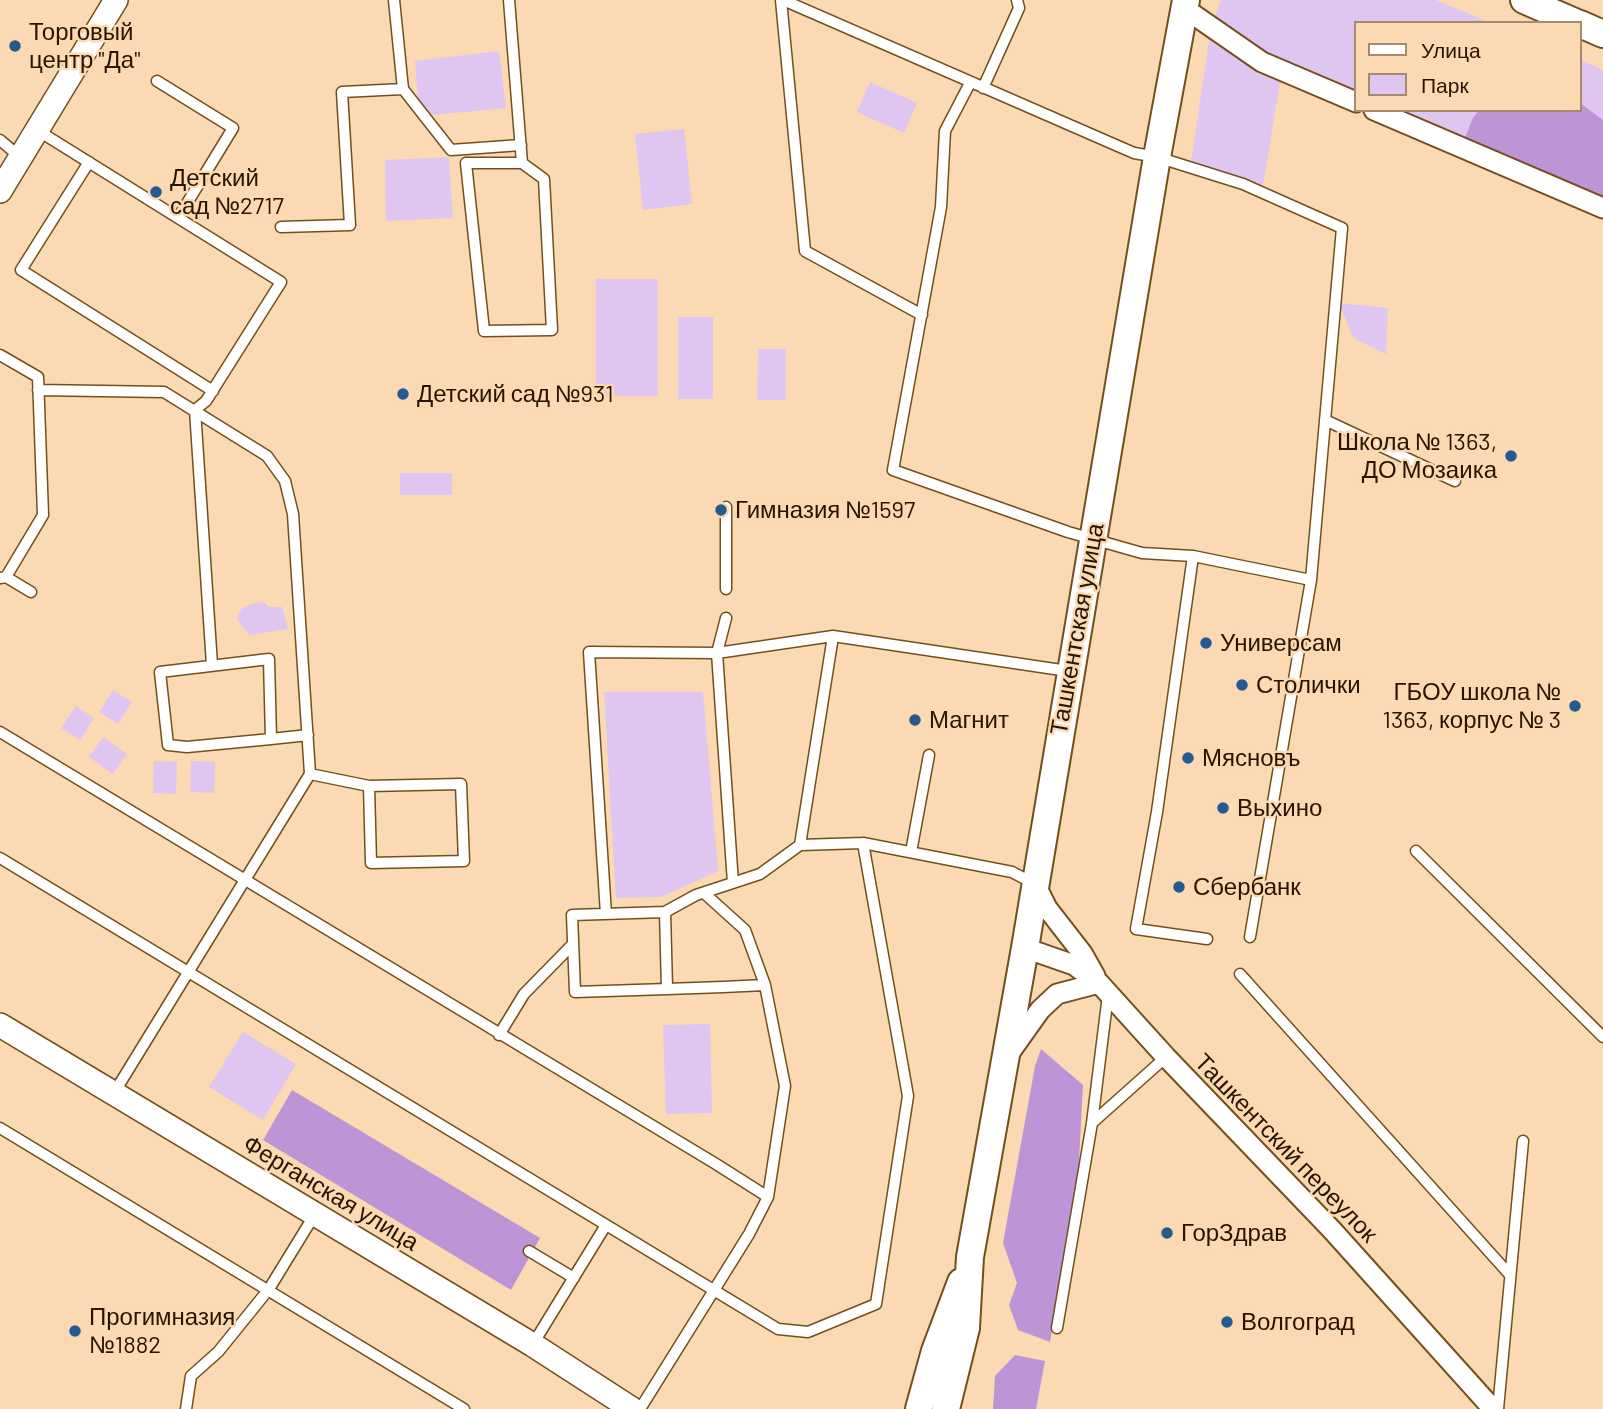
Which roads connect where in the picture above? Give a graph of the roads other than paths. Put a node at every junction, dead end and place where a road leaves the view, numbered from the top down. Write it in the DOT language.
graph roads {
  1 [pos="116,0"];
  2 [pos="394,0"];
  3 [pos="509,0"];
  4 [pos="782,0"];
  5 [pos="1017,0"];
  6 [pos="1524,0"];
  7 [pos="1182,4"];
  8 [pos="1574,21"];
  9 [pos="1582,24"];
  10 [pos="1603,34"];
  11 [pos="157,81"];
  12 [pos="971,83"];
  13 [pos="983,88"];
  14 [pos="403,89"];
  15 [pos="1354,101"];
  16 [pos="1379,112"];
  17 [pos="37,130"];
  18 [pos="0,140"];
  19 [pos="521,145"];
  20 [pos="1157,157"];
  21 [pos="20,158"];
  22 [pos="89,162"];
  23 [pos="522,163"];
  24 [pos="0,191"];
  25 [pos="1603,208"];
  26 [pos="178,218"];
  27 [pos="281,227"];
  28 [pos="922,316"];
  29 [pos="0,355"];
  30 [pos="38,390"];
  31 [pos="213,391"];
  32 [pos="195,410"];
  33 [pos="1325,420"];
  34 [pos="1455,481"];
  35 [pos="726,507"];
  36 [pos="1092,538"];
  37 [pos="1193,556"];
  38 [pos="3,578"];
  39 [pos="1311,580"];
  40 [pos="726,589"];
  41 [pos="32,593"];
  42 [pos="726,618"];
  43 [pos="833,636"];
  44 [pos="717,653"];
  45 [pos="212,665"];
  46 [pos="1069,671"];
  47 [pos="0,732"];
  48 [pos="308,735"];
  49 [pos="271,739"];
  50 [pos="929,755"];
  51 [pos="310,774"];
  52 [pos="369,786"];
  53 [pos="863,843"];
  54 [pos="800,845"];
  55 [pos="1416,851"];
  56 [pos="911,852"];
  57 [pos="0,858"];
  58 [pos="245,880"];
  59 [pos="733,883"];
  60 [pos="1035,884"];
  61 [pos="704,892"];
  62 [pos="665,912"];
  63 [pos="606,914"];
  64 [pos="1250,937"];
  65 [pos="1207,939"];
  66 [pos="573,944"];
  67 [pos="1025,948"];
  68 [pos="188,972"];
  69 [pos="1240,975"];
  70 [pos="765,985"];
  71 [pos="667,989"];
  72 [pos="1103,989"];
  73 [pos="0,1025"];
  74 [pos="499,1034"];
  75 [pos="1603,1037"];
  76 [pos="1166,1057"];
  77 [pos="1005,1060"];
  78 [pos="114,1094"];
  79 [pos="1092,1123"];
  80 [pos="0,1128"];
  81 [pos="1523,1141"];
  82 [pos="768,1198"];
  83 [pos="316,1214"];
  84 [pos="606,1225"];
  85 [pos="529,1251"];
  86 [pos="970,1258"];
  87 [pos="1510,1275"];
  88 [pos="574,1278"];
  89 [pos="269,1289"];
  90 [pos="714,1290"];
  91 [pos="1057,1328"];
  92 [pos="533,1345"];
  93 [pos="186,1409"];
  94 [pos="464,1409"];
  95 [pos="632,1409"];
  96 [pos="640,1409"];
  97 [pos="919,1409"];
  98 [pos="946,1409"];
  99 [pos="1496,1409"];
  1 -- 17 [label="street"];
  2 -- 14 [label="lane"];
  3 -- 19 [label="lane"];
  4 -- 12 [label="lane"];
  4 -- 28 [label="lane"];
  5 -- 13 [label="lane"];
  6 -- 8 [label="main road"];
  7 -- 15 [label="street"];
  7 -- 20 [label="main road, Ташкентская улица"];
  9 -- 10 [label="main road"];
  11 -- 26 [label="lane"];
  12 -- 13 [label="lane"];
  12 -- 28 [label="lane"];
  13 -- 20 [label="lane"];
  14 -- 19 [label="lane"];
  14 -- 27 [label="lane"];
  16 -- 25 [label="street"];
  17 -- 21 [label="street"];
  17 -- 22 [label="lane"];
  18 -- 21 [label="lane"];
  19 -- 23 [label="lane"];
  20 -- 33 [label="lane"];
  20 -- 36 [label="main road, Ташкентская улица"];
  21 -- 24 [label="street"];
  22 -- 26 [label="lane"];
  22 -- 31 [label="lane"];
  23 -- 23 [label="lane"];
  26 -- 31 [label="lane"];
  28 -- 36 [label="lane"];
  29 -- 30 [label="lane"];
  30 -- 32 [label="lane"];
  30 -- 38 [label="lane"];
  31 -- 32 [label="lane"];
  32 -- 45 [label="lane"];
  32 -- 48 [label="lane"];
  33 -- 34 [label="lane"];
  33 -- 39 [label="lane"];
  35 -- 40 [label="lane"];
  36 -- 37 [label="lane"];
  36 -- 46 [label="main road, Ташкентская улица"];
  37 -- 39 [label="lane"];
  37 -- 65 [label="lane"];
  38 -- 41 [label="lane"];
  39 -- 64 [label="lane"];
  42 -- 44 [label="lane"];
  43 -- 44 [label="lane"];
  43 -- 46 [label="lane"];
  43 -- 54 [label="lane"];
  44 -- 59 [label="lane"];
  44 -- 63 [label="lane"];
  45 -- 49 [label="lane"];
  45 -- 49 [label="lane"];
  46 -- 60 [label="main road, Ташкентская улица"];
  47 -- 58 [label="lane"];
  48 -- 49 [label="lane"];
  48 -- 51 [label="lane"];
  50 -- 56 [label="lane"];
  51 -- 52 [label="lane"];
  51 -- 58 [label="lane"];
  52 -- 52 [label="lane"];
  53 -- 54 [label="lane"];
  53 -- 56 [label="lane"];
  53 -- 90 [label="lane"];
  54 -- 59 [label="lane"];
  55 -- 75 [label="lane"];
  56 -- 60 [label="lane"];
  57 -- 68 [label="lane"];
  58 -- 68 [label="lane"];
  58 -- 74 [label="lane"];
  59 -- 61 [label="lane"];
  60 -- 67 [label="main road, Ташкентская улица"];
  60 -- 72 [label="street"];
  61 -- 62 [label="lane"];
  61 -- 70 [label="lane"];
  62 -- 63 [label="lane"];
  62 -- 71 [label="lane"];
  63 -- 66 [label="lane"];
  66 -- 71 [label="lane"];
  66 -- 74 [label="lane"];
  67 -- 72 [label="street, Ташкентский переулок"];
  67 -- 77 [label="main road, Ташкентская улица"];
  68 -- 78 [label="lane"];
  68 -- 84 [label="lane"];
  69 -- 87 [label="lane"];
  70 -- 71 [label="lane"];
  70 -- 82 [label="lane"];
  72 -- 76 [label="street, Ташкентский переулок"];
  72 -- 77 [label="street"];
  72 -- 79 [label="lane"];
  73 -- 78 [label="street, Ферганская улица"];
  74 -- 82 [label="lane"];
  76 -- 79 [label="lane"];
  76 -- 99 [label="street, Ташкентский переулок"];
  77 -- 86 [label="main road, Ташкентская улица"];
  78 -- 83 [label="street, Ферганская улица"];
  79 -- 91 [label="lane"];
  80 -- 89 [label="lane"];
  81 -- 87 [label="lane"];
  82 -- 90 [label="lane"];
  83 -- 89 [label="lane"];
  83 -- 92 [label="street, Ферганская улица"];
  84 -- 88 [label="lane"];
  84 -- 90 [label="lane"];
  85 -- 88 [label="lane"];
  86 -- 97 [label="main road, Ташкентская улица"];
  86 -- 98 [label="main road, Ташкентская улица"];
  87 -- 99 [label="lane"];
  88 -- 92 [label="lane"];
  89 -- 93 [label="lane"];
  89 -- 94 [label="lane"];
  90 -- 96 [label="lane"];
  92 -- 95 [label="street, Ферганская улица"];
}
